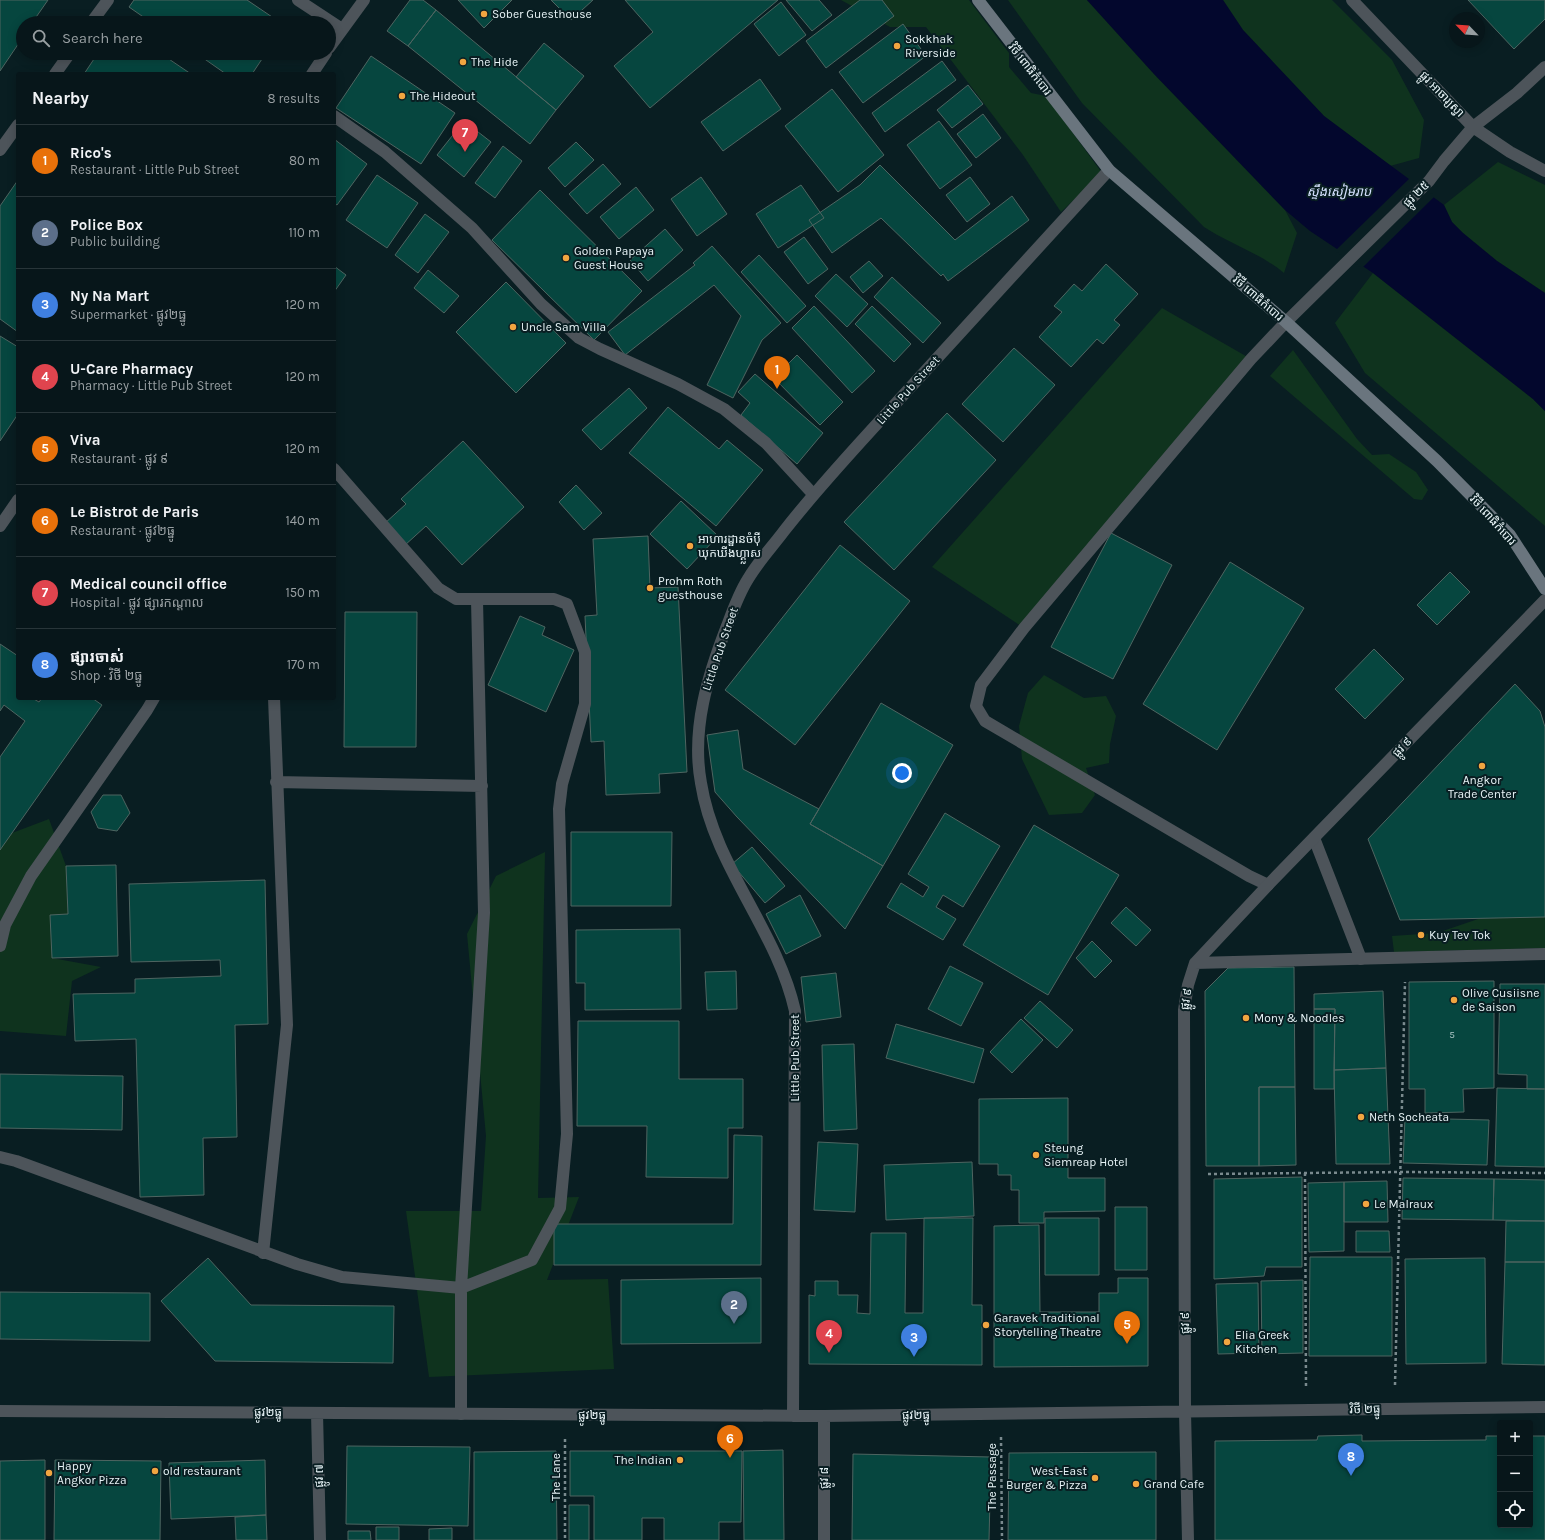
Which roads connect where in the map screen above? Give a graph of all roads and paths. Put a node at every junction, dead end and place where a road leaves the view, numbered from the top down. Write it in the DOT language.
graph roads {
  1 [pos="108,0"];
  2 [pos="298,0"];
  3 [pos="364,0"];
  4 [pos="978,0"];
  5 [pos="1352,0"];
  6 [pos="96,16"];
  7 [pos="322,16"];
  8 [pos="336,25"];
  9 [pos="342,29"];
  10 [pos="336,38"];
  11 [pos="65,60"];
  12 [pos="321,60"];
  13 [pos="1545,67"];
  14 [pos="56,72"];
  15 [pos="313,72"];
  16 [pos="336,117"];
  17 [pos="1473,127"];
  18 [pos="16,128"];
  19 [pos="0,150"];
  20 [pos="1109,170"];
  21 [pos="1545,171"];
  22 [pos="1286,322"];
  23 [pos="336,472"];
  24 [pos="813,494"];
  25 [pos="16,503"];
  26 [pos="0,526"];
  27 [pos="1545,590"];
  28 [pos="477,600"];
  29 [pos="1545,600"];
  30 [pos="153,700"];
  31 [pos="274,700"];
  32 [pos="276,782"];
  33 [pos="482,786"];
  34 [pos="1314,838"];
  35 [pos="1268,885"];
  36 [pos="0,946"];
  37 [pos="1545,954"];
  38 [pos="1406,958"];
  39 [pos="1361,959"];
  40 [pos="1196,963"];
  41 [pos="0,1157"];
  42 [pos="1400,1172"];
  43 [pos="1305,1173"];
  44 [pos="1545,1173"];
  45 [pos="1184,1174"];
  46 [pos="263,1253"];
  47 [pos="462,1288"];
  48 [pos="1545,1407"];
  49 [pos="1394,1409"];
  50 [pos="1306,1410"];
  51 [pos="0,1411"];
  52 [pos="1185,1412"];
  53 [pos="317,1413"];
  54 [pos="461,1414"];
  55 [pos="565,1414"];
  56 [pos="1001,1414"];
  57 [pos="793,1416"];
  58 [pos="824,1416"];
  59 [pos="320,1540"];
  60 [pos="565,1540"];
  61 [pos="824,1540"];
  62 [pos="1002,1540"];
  63 [pos="1188,1540"];
  1 -- 6 [label="street"];
  2 -- 7 [label="street"];
  3 -- 9 [label="street"];
  4 -- 20 [label="street, វិថី ពោធិកំបោរ"];
  5 -- 17 [label="street, ផ្លូវ អាចារ្យស្វា"];
  8 -- 9 [label="street"];
  9 -- 10 [label="street"];
  11 -- 14 [label="street"];
  12 -- 15 [label="street"];
  13 -- 17 [label="street, ផ្លូវ ២៥"];
  16 -- 24 [label="street"];
  17 -- 21 [label="street, ផ្លូវ អាចារ្យស្វា"];
  17 -- 22 [label="street, ផ្លូវ ២៥"];
  18 -- 19 [label="street"];
  20 -- 22 [label="street, វិថី ពោធិកំបោរ"];
  20 -- 24 [label="street, Little Pub Street"];
  22 -- 27 [label="street, វិថី ពោធិកំបោរ"];
  22 -- 35 [label="street, ផ្លូវ ២៥"];
  23 -- 28 [label="street"];
  24 -- 57 [label="street, Little Pub Street"];
  25 -- 26 [label="street"];
  28 -- 33 [label="street"];
  28 -- 47 [label="street"];
  29 -- 34 [label="street, ផ្លូវ ៩"];
  30 -- 36 [label="street"];
  31 -- 32 [label="street"];
  32 -- 33 [label="street"];
  32 -- 46 [label="street"];
  33 -- 47 [label="street"];
  34 -- 35 [label="street, ផ្លូវ ៩"];
  34 -- 39 [label="street"];
  35 -- 40 [label="street, ផ្លូវ ៩"];
  37 -- 38 [label="street"];
  38 -- 39 [label="street"];
  38 -- 42 [label="path"];
  39 -- 40 [label="street"];
  40 -- 45 [label="street, ផ្លូវ ៩"];
  41 -- 46 [label="street"];
  42 -- 43 [label="path"];
  42 -- 44 [label="path"];
  42 -- 49 [label="path"];
  43 -- 45 [label="path"];
  43 -- 50 [label="path"];
  45 -- 52 [label="street, ផ្លូវ ៩"];
  46 -- 47 [label="street"];
  47 -- 54 [label="street"];
  48 -- 49 [label="street, វិថី ២ធ្នូ"];
  49 -- 50 [label="street, វិថី ២ធ្នូ"];
  50 -- 52 [label="street, វិថី ២ធ្នូ"];
  51 -- 53 [label="street, ផ្លូវ២ធ្នូ"];
  52 -- 56 [label="street, ផ្លូវ២ធ្នូ"];
  52 -- 63 [label="street, ផ្លូវ ៩"];
  53 -- 54 [label="street, ផ្លូវ២ធ្នូ"];
  53 -- 59 [label="street, ផ្លូវ ៧"];
  54 -- 55 [label="street, ផ្លូវ២ធ្នូ"];
  55 -- 57 [label="street, ផ្លូវ២ធ្នូ"];
  55 -- 60 [label="path, The Lane"];
  56 -- 58 [label="street, ផ្លូវ២ធ្នូ"];
  56 -- 62 [label="path, The Passage"];
  57 -- 58 [label="street, ផ្លូវ២ធ្នូ"];
  58 -- 61 [label="street, ផ្លូវ ៨"];
}
